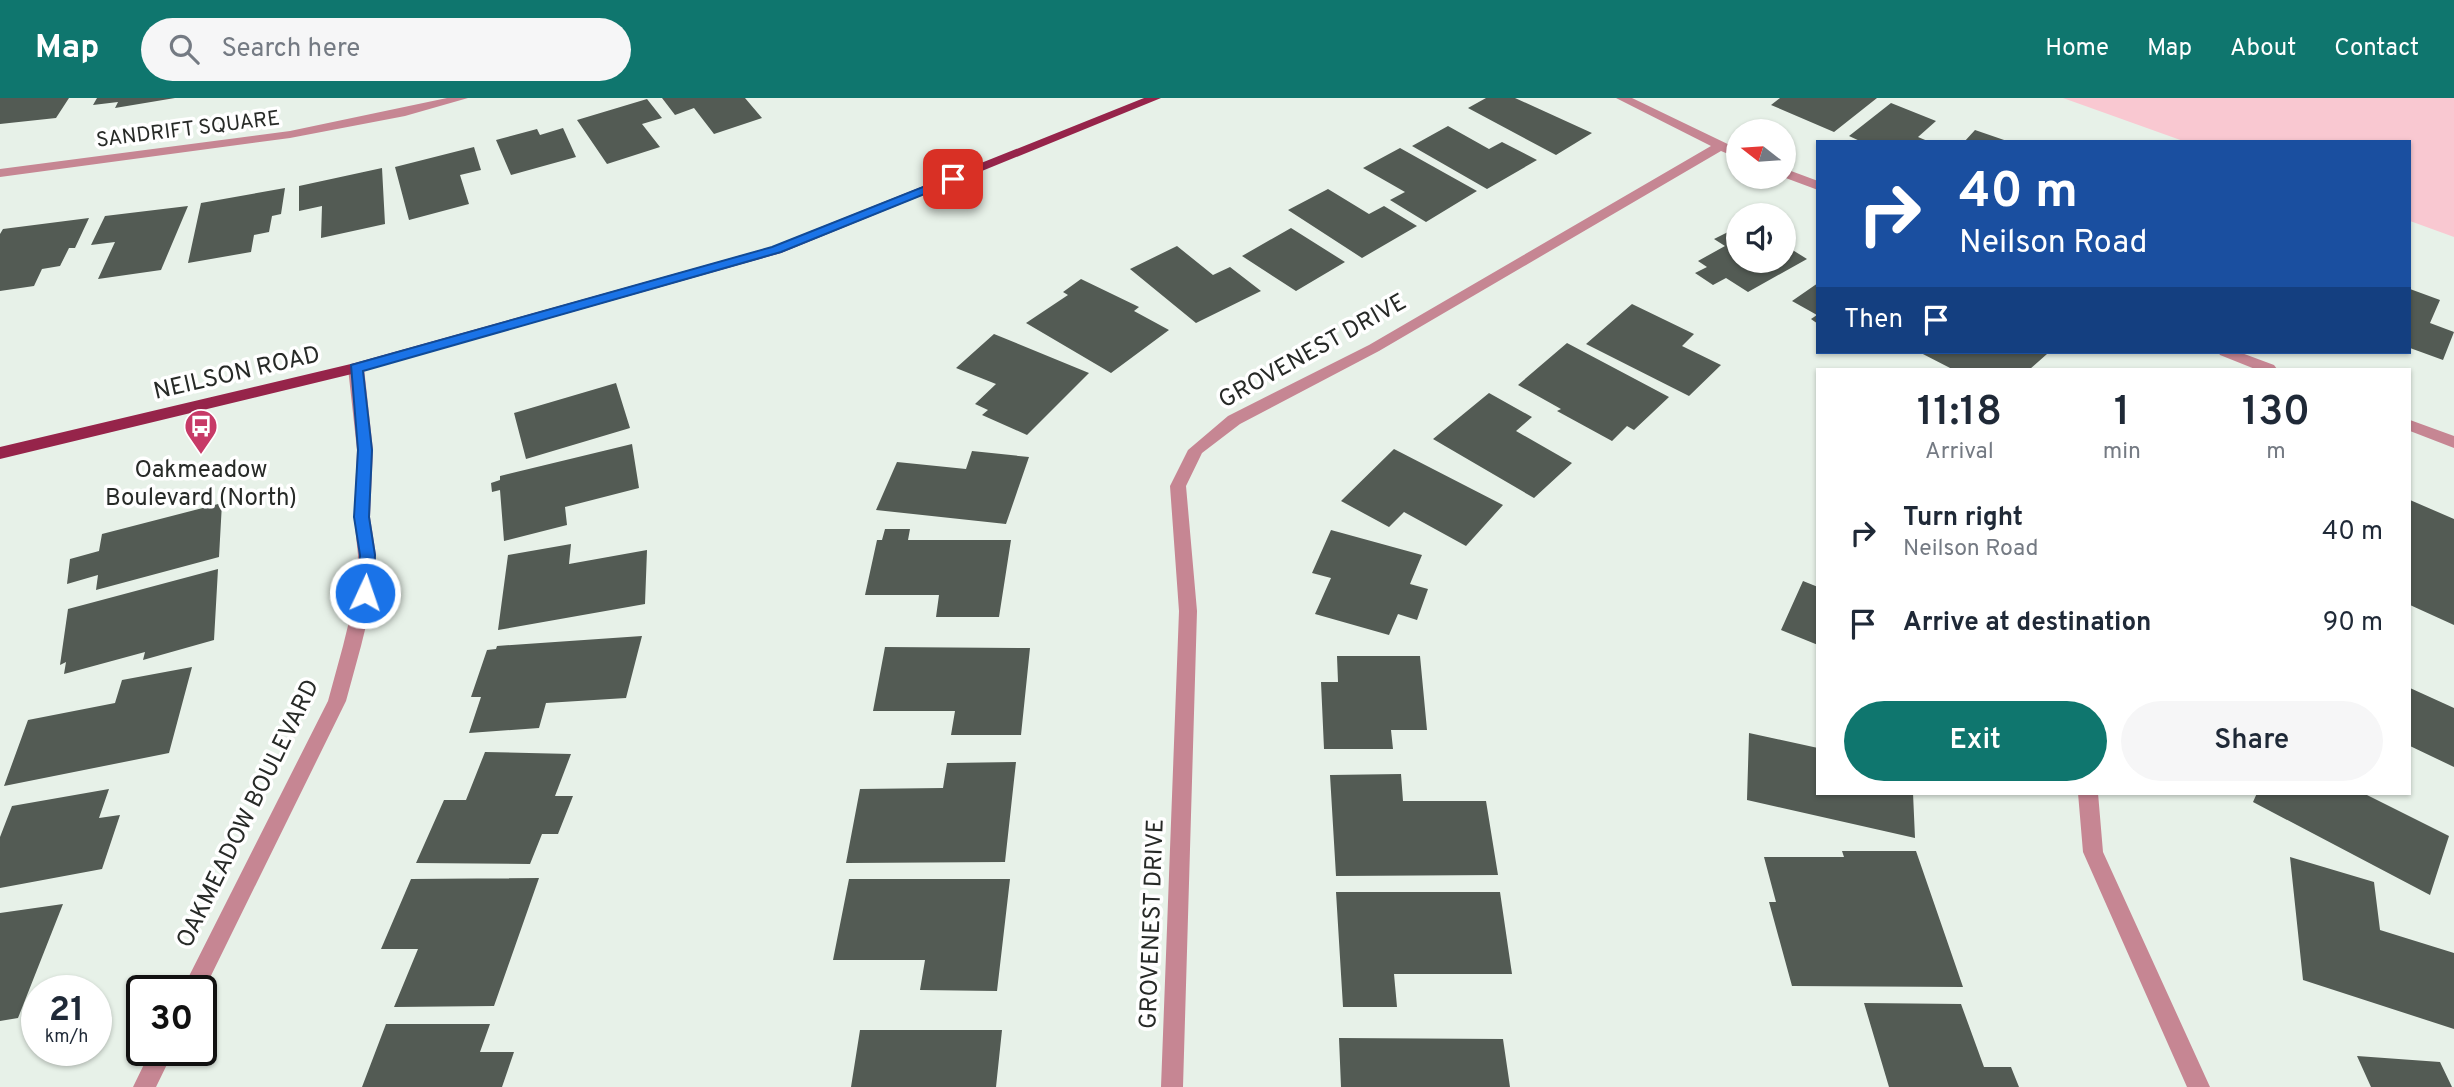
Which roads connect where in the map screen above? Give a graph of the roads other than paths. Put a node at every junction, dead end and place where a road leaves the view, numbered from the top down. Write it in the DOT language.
graph roads {
  1 [pos="462,98"];
  2 [pos="1156,98"];
  3 [pos="1622,98"];
  4 [pos="1720,146"];
  5 [pos="1726,149"];
  6 [pos="0,173"];
  7 [pos="1796,177"];
  8 [pos="1816,185"];
  9 [pos="2230,354"];
  10 [pos="356,368"];
  11 [pos="2266,368"];
  12 [pos="2411,425"];
  13 [pos="2454,442"];
  14 [pos="0,453"];
  15 [pos="2088,795"];
  16 [pos="200,975"];
  17 [pos="155,1066"];
  18 [pos="144,1087"];
  19 [pos="1172,1087"];
  20 [pos="2199,1087"];
  1 -- 6 [label="street, SANDRIFT SQUARE"];
  2 -- 10 [label="main road, NEILSON ROAD"];
  3 -- 4 [label="street"];
  4 -- 5 [label="street"];
  4 -- 19 [label="street, GROVENEST DRIVE"];
  7 -- 8 [label="street"];
  9 -- 11 [label="street"];
  10 -- 14 [label="main road, NEILSON ROAD"];
  10 -- 16 [label="street, OAKMEADOW BOULEVARD"];
  12 -- 13 [label="street"];
  15 -- 20 [label="street"];
  17 -- 18 [label="street"];
}
